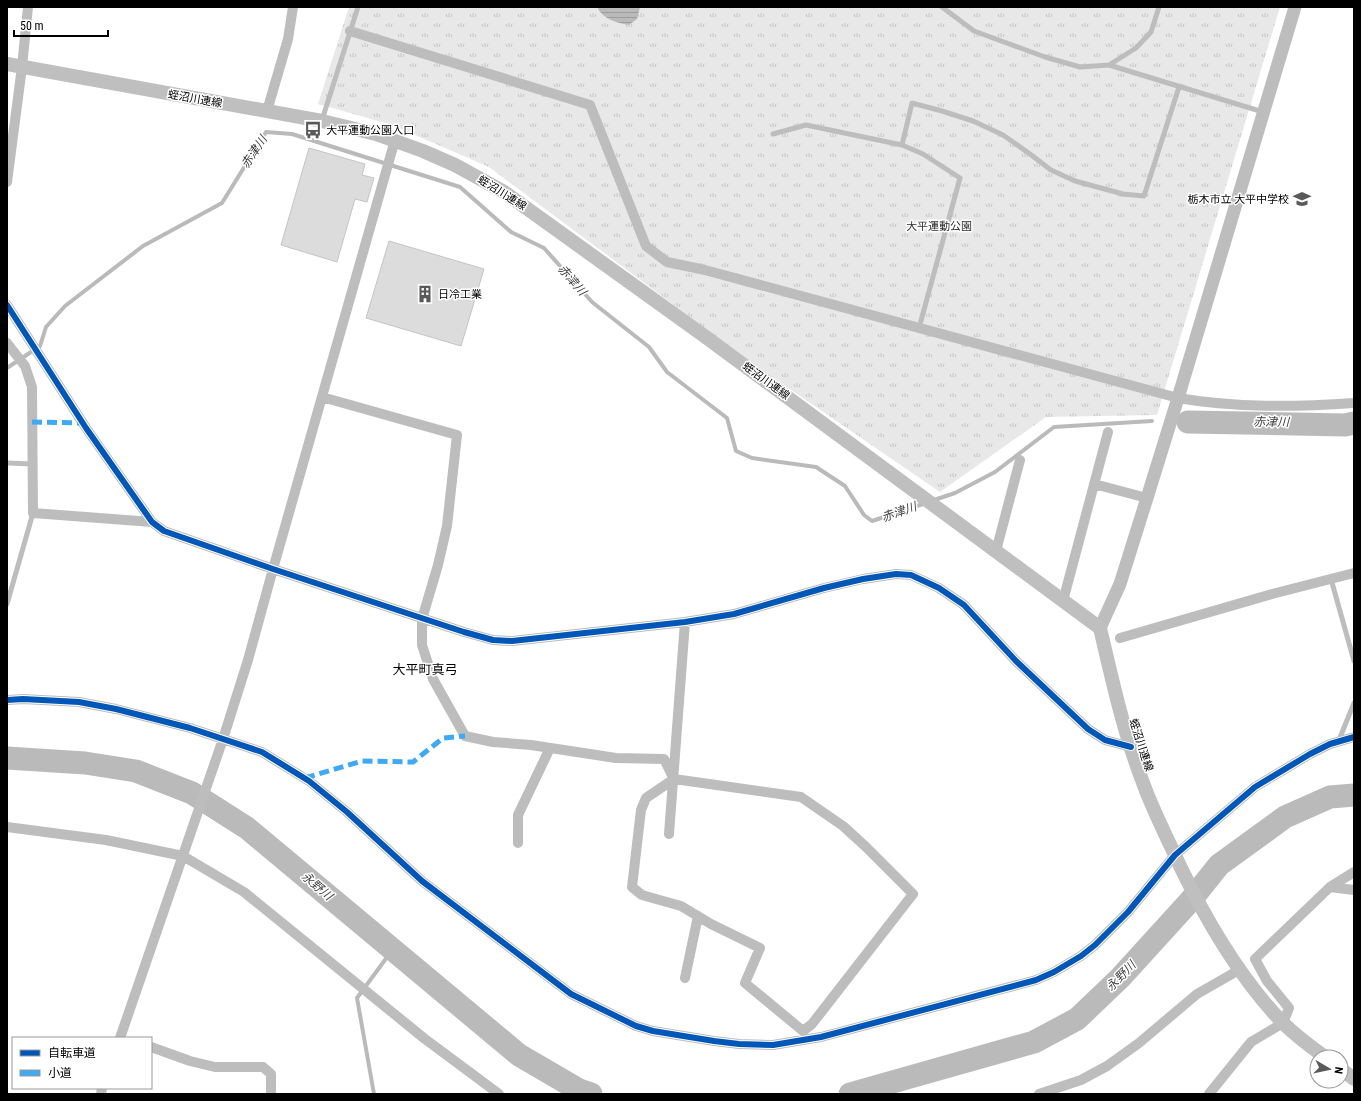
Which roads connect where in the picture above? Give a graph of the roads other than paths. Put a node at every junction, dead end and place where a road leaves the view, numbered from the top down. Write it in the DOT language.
graph roads {
  1 [pos="28,7"];
  2 [pos="292,7"];
  3 [pos="358,7"];
  4 [pos="942,7"];
  5 [pos="1159,7"];
  6 [pos="1295,7"];
  7 [pos="350,31"];
  8 [pos="7,64"];
  9 [pos="1109,65"];
  10 [pos="22,67"];
  11 [pos="1180,87"];
  12 [pos="267,111"];
  13 [pos="1264,112"];
  14 [pos="322,121"];
  15 [pos="773,134"];
  16 [pos="395,140"];
  17 [pos="902,145"];
  18 [pos="7,182"];
  19 [pos="7,305"];
  20 [pos="919,328"];
  21 [pos="7,343"];
  22 [pos="322,397"];
  23 [pos="1178,398"];
  24 [pos="1354,403"];
  25 [pos="1108,432"];
  26 [pos="1020,460"];
  27 [pos="7,463"];
  28 [pos="33,464"];
  29 [pos="1094,484"];
  30 [pos="1147,498"];
  31 [pos="34,513"];
  32 [pos="152,522"];
  33 [pos="996,551"];
  34 [pos="273,569"];
  35 [pos="1354,573"];
  36 [pos="1331,579"];
  37 [pos="1063,601"];
  38 [pos="7,604"];
  39 [pos="422,619"];
  40 [pos="685,622"];
  41 [pos="1100,628"];
  42 [pos="1120,638"];
  43 [pos="1354,661"];
  44 [pos="7,700"];
  45 [pos="1354,703"];
  46 [pos="1354,737"];
  47 [pos="224,738"];
  48 [pos="1339,741"];
  49 [pos="1130,747"];
  50 [pos="550,748"];
  51 [pos="674,779"];
  52 [pos="7,826"];
  53 [pos="669,834"];
  54 [pos="518,843"];
  55 [pos="183,856"];
  56 [pos="1177,859"];
  57 [pos="1354,872"];
  58 [pos="1330,887"];
  59 [pos="1354,890"];
  60 [pos="698,916"];
  61 [pos="1236,966"];
  62 [pos="685,978"];
  63 [pos="1283,1023"];
  64 [pos="123,1037"];
  65 [pos="152,1047"];
  66 [pos="1315,1049"];
  67 [pos="271,1094"];
  68 [pos="499,1094"];
  69 [pos="1039,1094"];
  70 [pos="1209,1094"];
  1 -- 10 [label="street"];
  2 -- 12 [label="street"];
  3 -- 7 [label="lane"];
  4 -- 9 [label="lane"];
  5 -- 9 [label="lane"];
  6 -- 13 [label="street"];
  7 -- 14 [label="lane"];
  7 -- 20 [label="street"];
  8 -- 10 [label="main road, 蛭沼川連線"];
  9 -- 11 [label="lane"];
  10 -- 12 [label="main road, 蛭沼川連線"];
  10 -- 18 [label="street"];
  11 -- 13 [label="lane"];
  11 -- 17 [label="lane"];
  12 -- 14 [label="main road, 蛭沼川連線"];
  13 -- 23 [label="street"];
  14 -- 16 [label="main road, 蛭沼川連線"];
  15 -- 17 [label="lane"];
  16 -- 22 [label="street"];
  16 -- 33 [label="main road, 蛭沼川連線"];
  17 -- 20 [label="lane"];
  19 -- 32 [label="street"];
  20 -- 23 [label="street"];
  21 -- 28 [label="street"];
  22 -- 34 [label="street"];
  22 -- 39 [label="street"];
  23 -- 24 [label="street"];
  23 -- 30 [label="street"];
  25 -- 29 [label="street"];
  26 -- 33 [label="street"];
  27 -- 28 [label="lane"];
  28 -- 31 [label="street"];
  29 -- 30 [label="street"];
  29 -- 37 [label="street"];
  30 -- 41 [label="street"];
  31 -- 32 [label="street"];
  31 -- 38 [label="lane"];
  32 -- 34 [label="street"];
  33 -- 37 [label="main road"];
  34 -- 39 [label="street"];
  34 -- 47 [label="street"];
  35 -- 36 [label="street"];
  36 -- 42 [label="street"];
  36 -- 43 [label="lane"];
  37 -- 41 [label="main road"];
  39 -- 40 [label="street"];
  39 -- 50 [label="street"];
  40 -- 49 [label="street"];
  40 -- 51 [label="street"];
  41 -- 49 [label="main road, 蛭沼川連線"];
  44 -- 47 [label="street"];
  45 -- 48 [label="lane"];
  46 -- 48 [label="street"];
  47 -- 55 [label="street"];
  47 -- 56 [label="street"];
  48 -- 56 [label="street"];
  49 -- 56 [label="main road, 蛭沼川連線"];
  50 -- 51 [label="street"];
  50 -- 54 [label="street"];
  51 -- 53 [label="street"];
  51 -- 60 [label="street"];
  51 -- 60 [label="street"];
  52 -- 55 [label="street"];
  55 -- 64 [label="street"];
  55 -- 68 [label="street"];
  56 -- 61 [label="main road, 蛭沼川連線"];
  57 -- 58 [label="street"];
  58 -- 59 [label="street"];
  58 -- 63 [label="street"];
  60 -- 62 [label="street"];
  61 -- 63 [label="main road, 蛭沼川連線"];
  61 -- 69 [label="street"];
  63 -- 66 [label="main road, 蛭沼川連線"];
  63 -- 70 [label="street"];
  65 -- 67 [label="street"];
}
